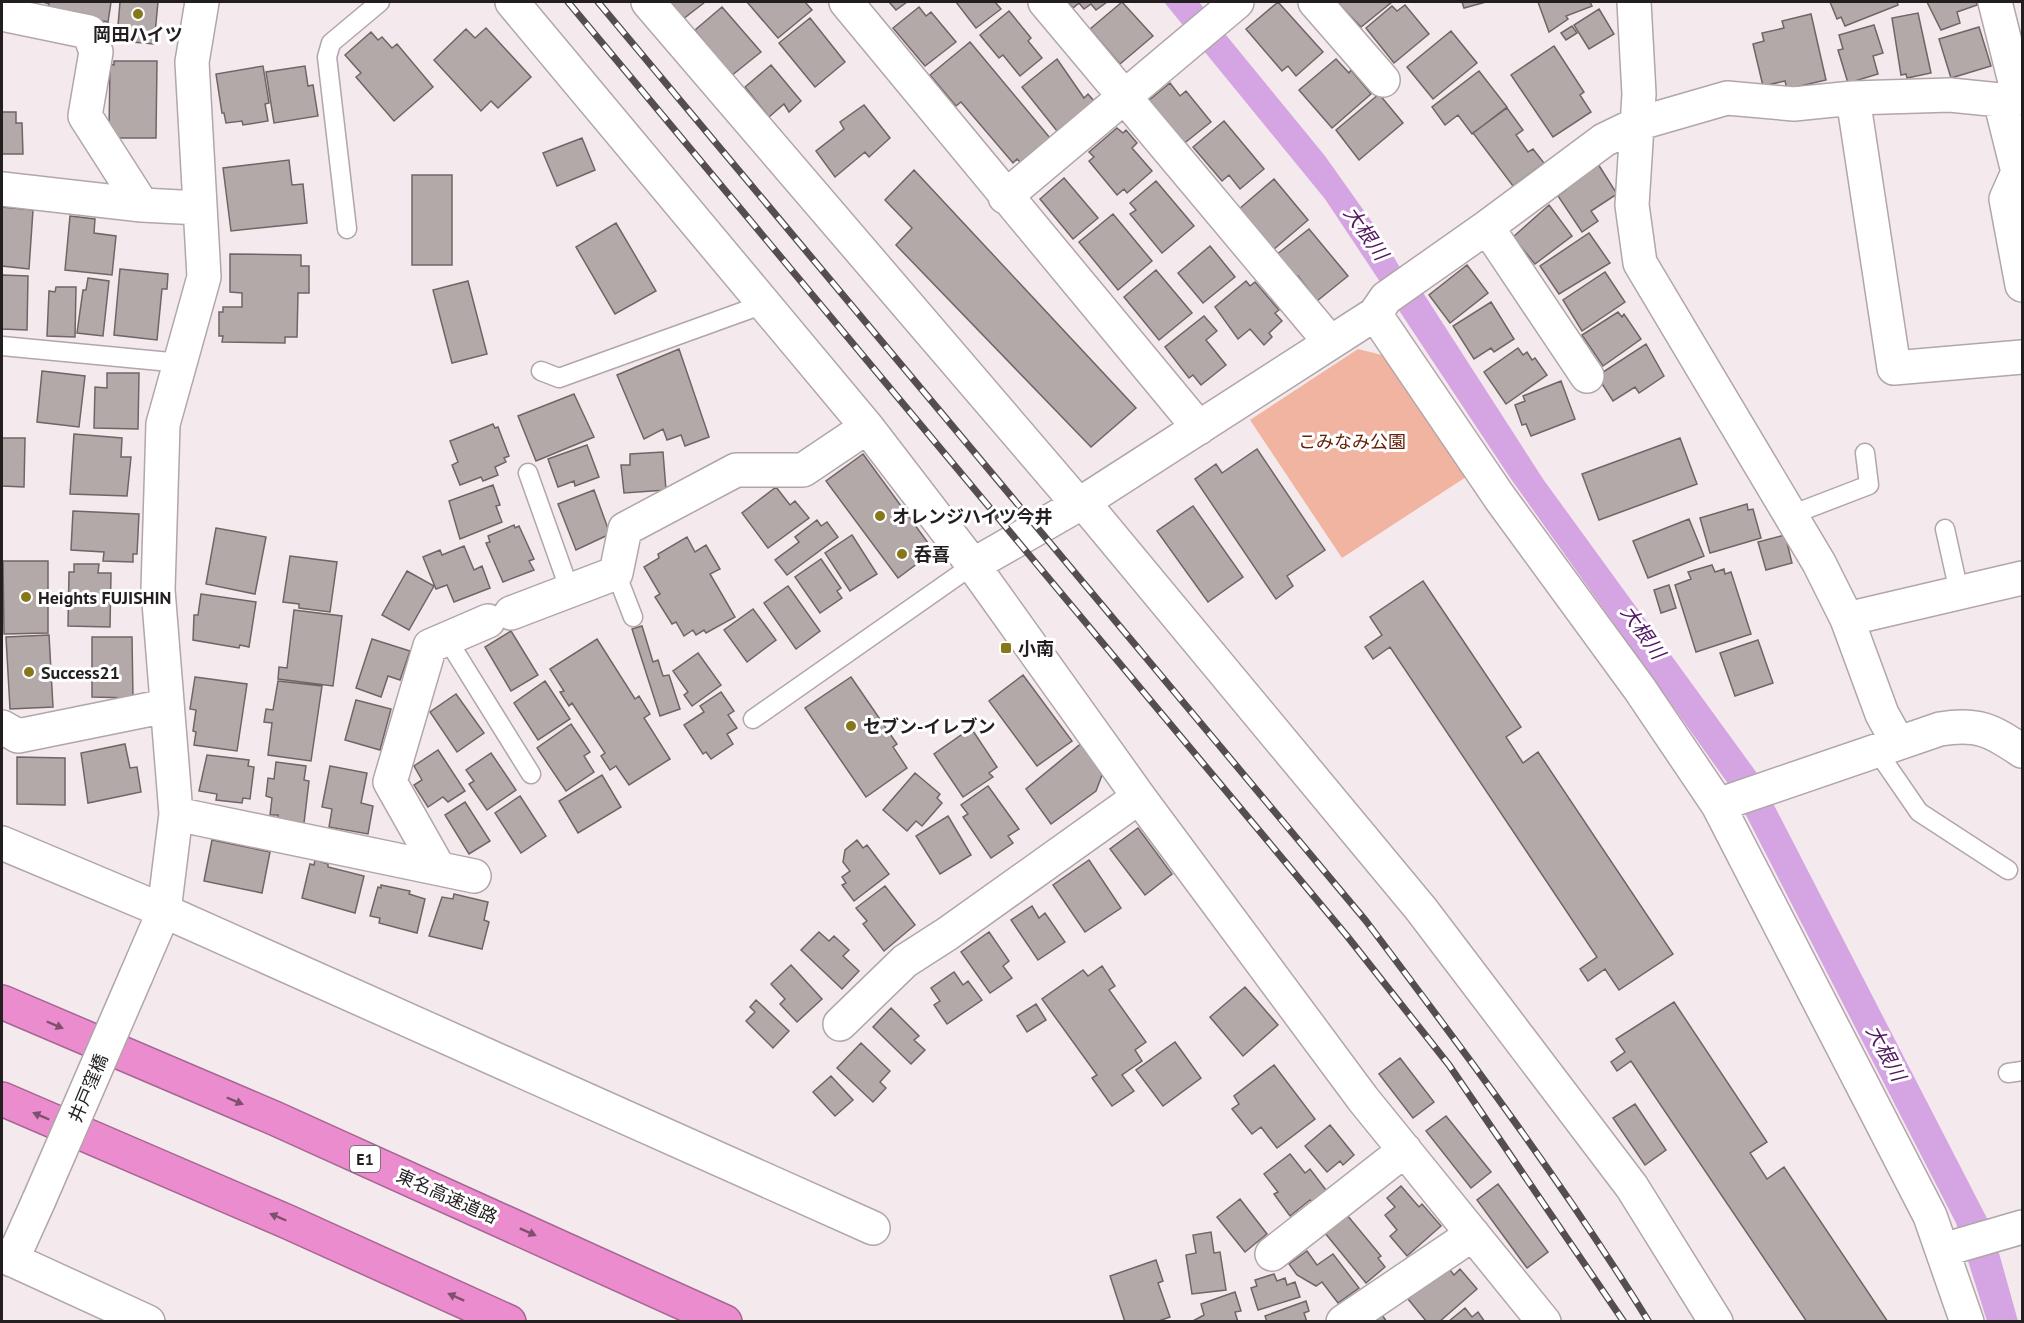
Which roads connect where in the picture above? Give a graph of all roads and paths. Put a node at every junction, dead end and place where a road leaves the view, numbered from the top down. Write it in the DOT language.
graph roads {
  1 [pos="202,2"];
  2 [pos="380,2"];
  3 [pos="512,2"];
  4 [pos="648,2"];
  5 [pos="846,2"];
  6 [pos="1045,2"];
  7 [pos="1315,2"];
  8 [pos="1634,2"];
  9 [pos="1995,2"];
  10 [pos="1228,9"];
  11 [pos="2,14"];
  12 [pos="1383,80"];
  13 [pos="1123,97"];
  14 [pos="1853,98"];
  15 [pos="2014,99"];
  16 [pos="1637,124"];
  17 [pos="2020,173"];
  18 [pos="2,189"];
  19 [pos="1005,197"];
  20 [pos="142,205"];
  21 [pos="199,208"];
  22 [pos="1487,227"];
  23 [pos="346,229"];
  24 [pos="2022,285"];
  25 [pos="764,303"];
  26 [pos="1380,306"];
  27 [pos="1330,342"];
  28 [pos="2,346"];
  29 [pos="2022,357"];
  30 [pos="181,363"];
  31 [pos="541,371"];
  32 [pos="1587,376"];
  33 [pos="867,427"];
  34 [pos="1199,428"];
  35 [pos="1865,453"];
  36 [pos="528,473"];
  37 [pos="1080,503"];
  38 [pos="1791,515"];
  39 [pos="1945,529"];
  40 [pos="973,565"];
  41 [pos="616,573"];
  42 [pos="2022,578"];
  43 [pos="570,591"];
  44 [pos="1959,592"];
  45 [pos="633,616"];
  46 [pos="1846,620"];
  47 [pos="447,639"];
  48 [pos="166,706"];
  49 [pos="753,719"];
  50 [pos="2,727"];
  51 [pos="1888,747"];
  52 [pos="2022,751"];
  53 [pos="531,774"];
  54 [pos="1139,797"];
  55 [pos="1726,802"];
  56 [pos="176,814"];
  57 [pos="2,843"];
  58 [pos="438,867"];
  59 [pos="2008,870"];
  60 [pos="474,876"];
  61 [pos="164,911"];
  62 [pos="2,1002"];
  63 [pos="840,1024"];
  64 [pos="2,1099"];
  65 [pos="1404,1150"];
  66 [pos="873,1228"];
  67 [pos="2009,1231"];
  68 [pos="1473,1234"];
  69 [pos="1953,1247"];
  70 [pos="1272,1254"];
  71 [pos="7,1258"];
  72 [pos="148,1322"];
  73 [pos="509,1322"];
  74 [pos="725,1322"];
  75 [pos="1343,1322"];
  76 [pos="1544,1322"];
  77 [pos="1716,1322"];
  78 [pos="1967,1322"];
  1 -- 21 [label="street, 井戸窪橋"];
  2 -- 23 [label="lane"];
  3 -- 25 [label="street"];
  4 -- 37 [label="street"];
  5 -- 19 [label="street"];
  6 -- 13 [label="street"];
  7 -- 12 [label="street"];
  8 -- 16 [label="street"];
  9 -- 15 [label="street"];
  10 -- 13 [label="street"];
  11 -- 20 [label="street"];
  13 -- 19 [label="street"];
  13 -- 27 [label="street"];
  14 -- 15 [label="street"];
  14 -- 16 [label="street"];
  14 -- 29 [label="street"];
  15 -- 17 [label="street"];
  16 -- 22 [label="street"];
  16 -- 38 [label="street"];
  17 -- 24 [label="street"];
  18 -- 20 [label="street"];
  19 -- 34 [label="street"];
  20 -- 21 [label="street"];
  21 -- 30 [label="street, 井戸窪橋"];
  22 -- 26 [label="street"];
  22 -- 32 [label="street"];
  25 -- 31 [label="lane"];
  25 -- 33 [label="street"];
  26 -- 27 [label="street"];
  26 -- 55 [label="street"];
  27 -- 34 [label="street"];
  28 -- 30 [label="lane"];
  30 -- 48 [label="street, 井戸窪橋"];
  33 -- 40 [label="street"];
  33 -- 41 [label="street"];
  34 -- 37 [label="street"];
  35 -- 38 [label="lane"];
  36 -- 43 [label="lane"];
  37 -- 40 [label="street"];
  37 -- 77 [label="street"];
  38 -- 46 [label="street"];
  39 -- 44 [label="lane"];
  40 -- 49 [label="lane"];
  40 -- 54 [label="street"];
  41 -- 43 [label="street"];
  41 -- 45 [label="lane"];
  42 -- 44 [label="street"];
  43 -- 47 [label="street"];
  44 -- 46 [label="street"];
  46 -- 51 [label="street"];
  47 -- 53 [label="lane"];
  47 -- 58 [label="street"];
  48 -- 50 [label="street"];
  48 -- 56 [label="street, 井戸窪橋"];
  51 -- 52 [label="street"];
  51 -- 55 [label="street"];
  51 -- 59 [label="lane"];
  54 -- 63 [label="street"];
  54 -- 65 [label="street"];
  55 -- 69 [label="street"];
  56 -- 58 [label="street"];
  56 -- 61 [label="street, 井戸窪橋"];
  57 -- 61 [label="street"];
  58 -- 60 [label="street"];
  61 -- 66 [label="street"];
  61 -- 71 [label="street, 井戸窪橋, bridge"];
  62 -- 74 [label="highway, 東名高速道路 / E1, one-way"];
  73 -- 64 [label="highway, one-way"];
  65 -- 68 [label="street"];
  65 -- 70 [label="street"];
  67 -- 69 [label="street"];
  68 -- 75 [label="street"];
  68 -- 76 [label="street"];
  69 -- 78 [label="street"];
  71 -- 72 [label="street"];
}
